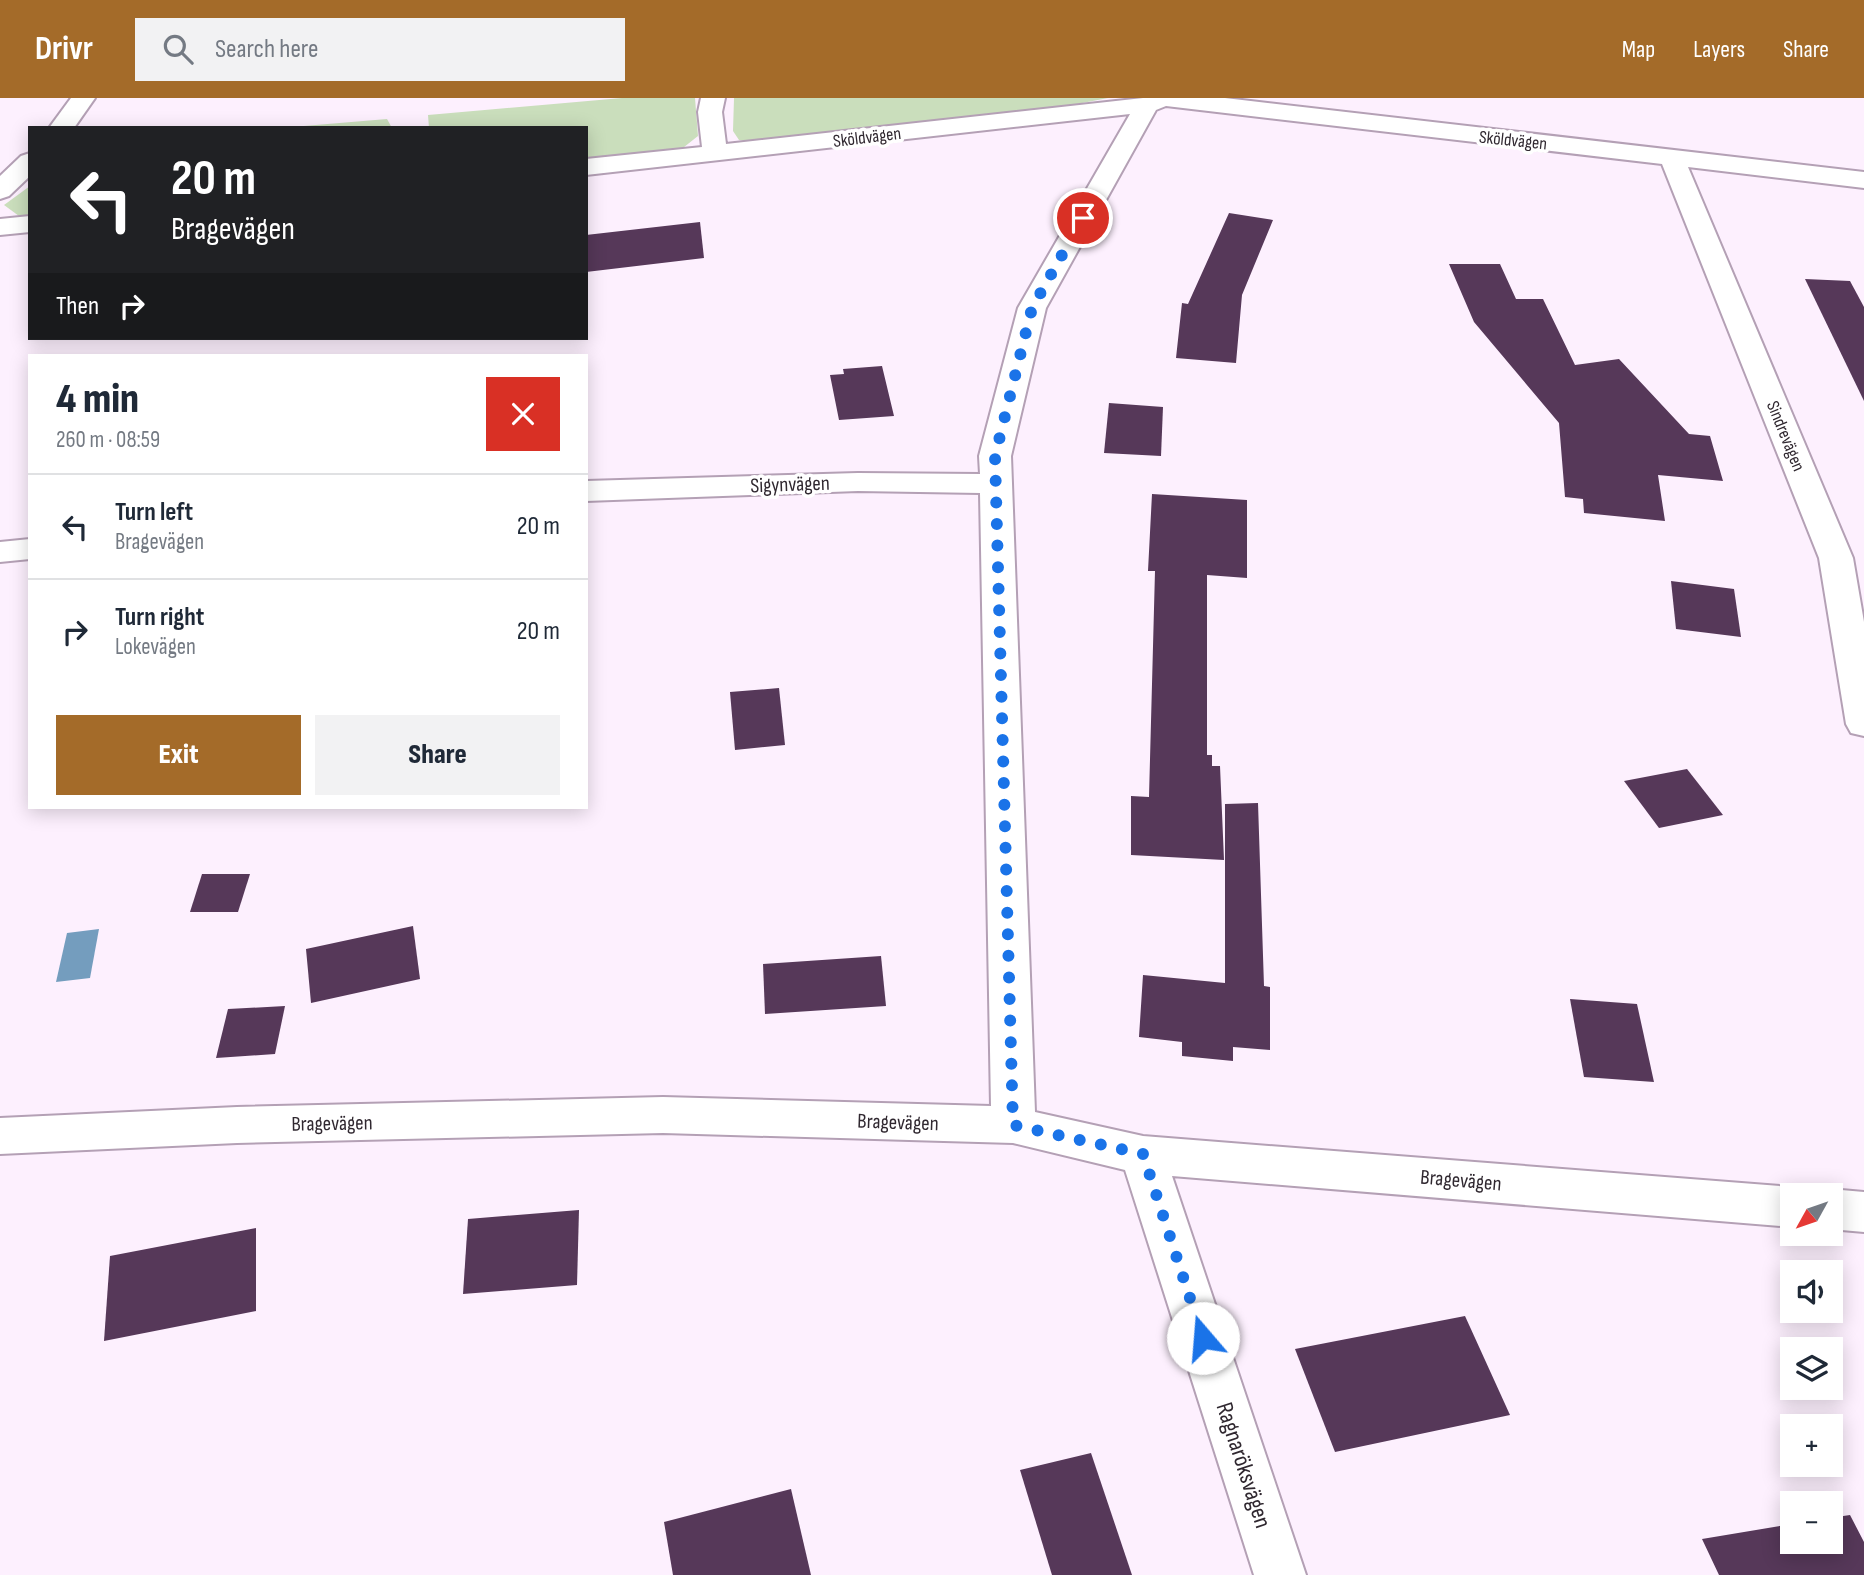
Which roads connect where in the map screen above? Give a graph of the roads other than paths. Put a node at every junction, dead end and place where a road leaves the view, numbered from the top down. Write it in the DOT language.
graph roads {
  1 [pos="83,98"];
  2 [pos="713,98"];
  3 [pos="1155,101"];
  4 [pos="62,126"];
  5 [pos="715,154"];
  6 [pos="1672,158"];
  7 [pos="28,163"];
  8 [pos="588,167"];
  9 [pos="1864,180"];
  10 [pos="0,191"];
  11 [pos="28,224"];
  12 [pos="0,227"];
  13 [pos="995,484"];
  14 [pos="588,491"];
  15 [pos="28,549"];
  16 [pos="0,552"];
  17 [pos="1864,724"];
  18 [pos="1013,1125"];
  19 [pos="0,1136"];
  20 [pos="1143,1154"];
  21 [pos="1780,1205"];
  22 [pos="1843,1210"];
  23 [pos="1864,1212"];
  24 [pos="1280,1575"];
  1 -- 4 [label="street"];
  2 -- 5 [label="street"];
  3 -- 5 [label="street, Sköldvägen"];
  3 -- 6 [label="street, Sköldvägen"];
  3 -- 13 [label="street"];
  5 -- 8 [label="street, Sköldvägen"];
  6 -- 9 [label="street, Sköldvägen"];
  6 -- 17 [label="street, Sindrevägen"];
  7 -- 10 [label="street"];
  11 -- 12 [label="street"];
  13 -- 14 [label="street, Sigynvägen"];
  13 -- 18 [label="street"];
  15 -- 16 [label="street"];
  18 -- 19 [label="street, Bragevägen"];
  18 -- 20 [label="street, Bragevägen"];
  20 -- 21 [label="street, Bragevägen"];
  20 -- 24 [label="street, Ragnaröksvägen"];
  22 -- 23 [label="street"];
}
